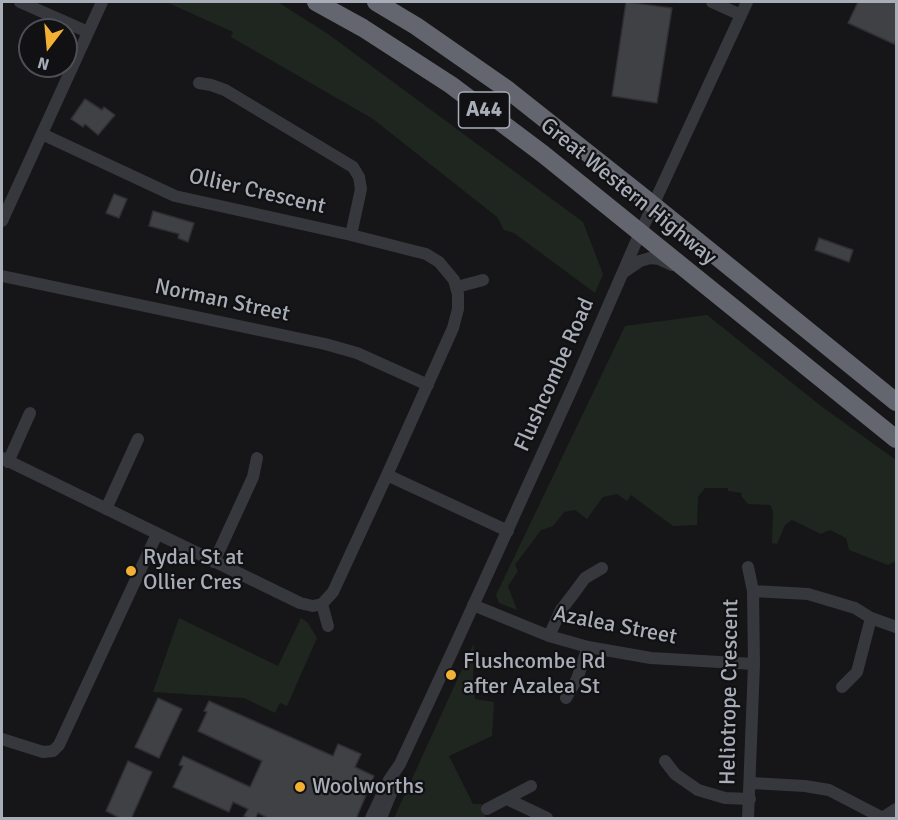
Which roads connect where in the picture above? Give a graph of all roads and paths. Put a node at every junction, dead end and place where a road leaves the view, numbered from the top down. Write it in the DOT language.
graph roads {
  1 [pos="20,2"];
  2 [pos="102,2"];
  3 [pos="316,2"];
  4 [pos="376,2"];
  5 [pos="712,2"];
  6 [pos="747,2"];
  7 [pos="741,15"];
  8 [pos="87,32"];
  9 [pos="200,83"];
  10 [pos="42,134"];
  11 [pos="654,205"];
  12 [pos="2,221"];
  13 [pos="641,233"];
  14 [pos="351,235"];
  15 [pos="686,270"];
  16 [pos="623,273"];
  17 [pos="2,276"];
  18 [pos="483,280"];
  19 [pos="457,287"];
  20 [pos="428,385"];
  21 [pos="897,402"];
  22 [pos="30,413"];
  23 [pos="138,439"];
  24 [pos="897,439"];
  25 [pos="257,458"];
  26 [pos="5,460"];
  27 [pos="387,475"];
  28 [pos="106,510"];
  29 [pos="508,531"];
  30 [pos="157,534"];
  31 [pos="214,562"];
  32 [pos="748,567"];
  33 [pos="602,568"];
  34 [pos="753,591"];
  35 [pos="322,604"];
  36 [pos="473,605"];
  37 [pos="871,618"];
  38 [pos="328,626"];
  39 [pos="897,627"];
  40 [pos="549,636"];
  41 [pos="588,647"];
  42 [pos="754,664"];
  43 [pos="842,687"];
  44 [pos="566,698"];
  45 [pos="2,739"];
  46 [pos="665,761"];
  47 [pos="400,764"];
  48 [pos="750,783"];
  49 [pos="531,786"];
  50 [pos="507,799"];
  51 [pos="750,799"];
  52 [pos="487,809"];
  53 [pos="896,809"];
  54 [pos="883,818"];
  55 [pos="371,819"];
  56 [pos="381,819"];
  57 [pos="548,819"];
  58 [pos="748,819"];
  1 -- 8 [label="street"];
  2 -- 8 [label="street"];
  3 -- 13 [label="highway, Great Western Highway / A44"];
  4 -- 11 [label="highway, Great Western Highway / A44"];
  5 -- 7 [label="street"];
  6 -- 7 [label="street, Flushcombe Road"];
  7 -- 11 [label="street, Flushcombe Road"];
  8 -- 10 [label="street"];
  9 -- 14 [label="street"];
  10 -- 12 [label="street"];
  10 -- 14 [label="street, Ollier Crescent"];
  11 -- 13 [label="street, Flushcombe Road"];
  11 -- 21 [label="highway, Great Western Highway / A44"];
  13 -- 15 [label="highway, Great Western Highway / A44"];
  13 -- 16 [label="street, Flushcombe Road"];
  14 -- 19 [label="street, Ollier Crescent"];
  15 -- 16 [label="street"];
  15 -- 24 [label="highway, Great Western Highway / A44"];
  16 -- 29 [label="street, Flushcombe Road"];
  17 -- 20 [label="street, Norman Street"];
  18 -- 19 [label="street"];
  19 -- 20 [label="street"];
  20 -- 27 [label="street"];
  22 -- 26 [label="street"];
  23 -- 28 [label="street"];
  25 -- 31 [label="street"];
  26 -- 28 [label="street"];
  27 -- 29 [label="street"];
  27 -- 35 [label="street"];
  28 -- 30 [label="street"];
  29 -- 36 [label="street, Flushcombe Road"];
  30 -- 31 [label="street"];
  30 -- 45 [label="street"];
  31 -- 35 [label="street"];
  32 -- 34 [label="street, Heliotrope Crescent"];
  33 -- 40 [label="street"];
  34 -- 37 [label="street"];
  34 -- 42 [label="street, Heliotrope Crescent"];
  35 -- 38 [label="street"];
  36 -- 40 [label="street, Azalea Street"];
  36 -- 47 [label="street, Flushcombe Road"];
  37 -- 39 [label="street"];
  37 -- 43 [label="street"];
  40 -- 41 [label="street, Azalea Street"];
  41 -- 42 [label="street, Azalea Street"];
  41 -- 44 [label="street"];
  42 -- 48 [label="street, Heliotrope Crescent"];
  46 -- 51 [label="street"];
  47 -- 55 [label="street, Flushcombe Road"];
  47 -- 56 [label="street, Flushcombe Road"];
  48 -- 51 [label="street, Heliotrope Crescent"];
  48 -- 54 [label="street"];
  49 -- 50 [label="street"];
  50 -- 52 [label="street"];
  50 -- 57 [label="street"];
  51 -- 58 [label="street, Heliotrope Crescent"];
  53 -- 54 [label="street"];
}
